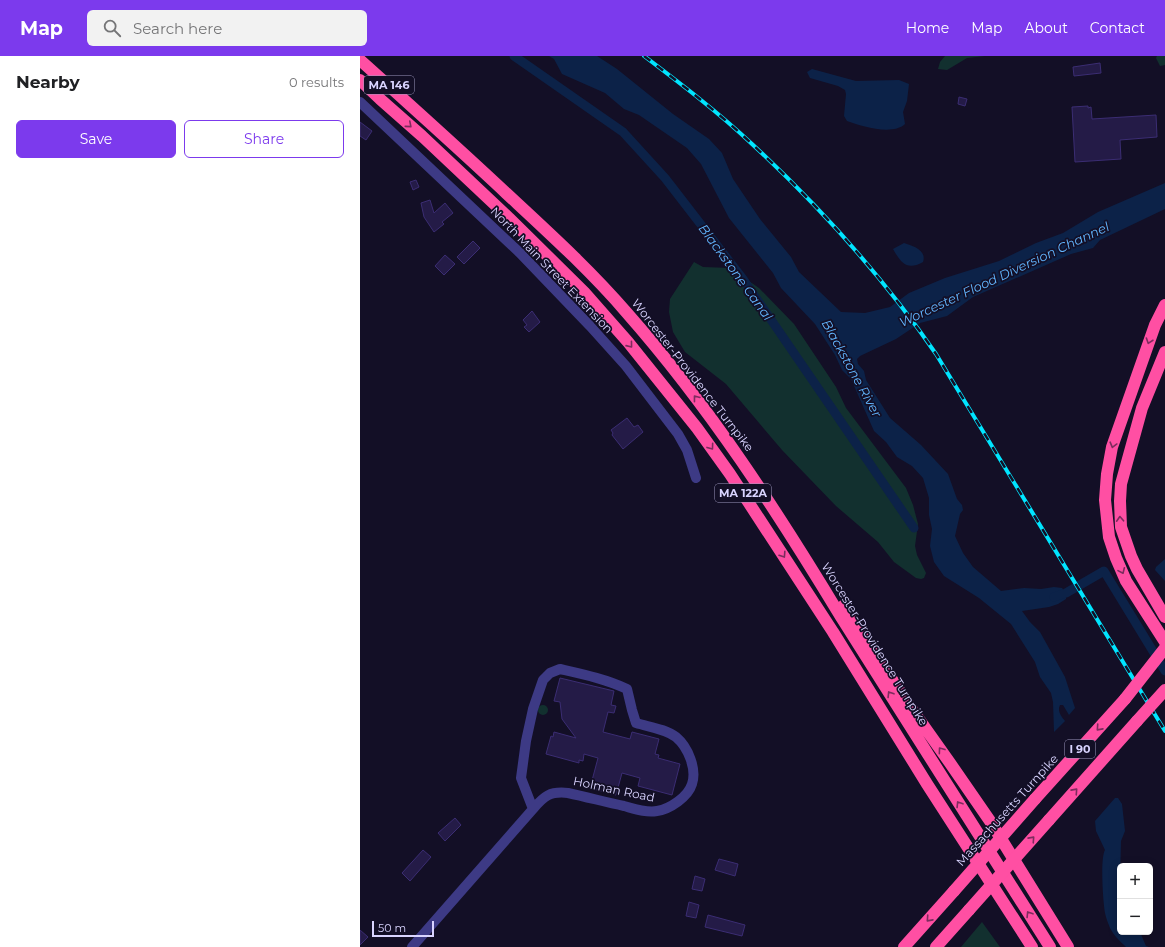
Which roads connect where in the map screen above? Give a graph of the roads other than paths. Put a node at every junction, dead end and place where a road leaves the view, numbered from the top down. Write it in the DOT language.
graph roads {
  1 [pos="366,56"];
  2 [pos="360,60"];
  3 [pos="360,80"];
  4 [pos="360,84"];
  5 [pos="380,100"];
  6 [pos="360,102"];
  7 [pos="417,111"];
  8 [pos="1165,305"];
  9 [pos="1165,352"];
  10 [pos="696,478"];
  11 [pos="809,563"];
  12 [pos="1165,617"];
  13 [pos="1165,642"];
  14 [pos="1165,648"];
  15 [pos="1165,657"];
  16 [pos="1165,690"];
  17 [pos="1125,699"];
  18 [pos="1165,699"];
  19 [pos="1137,721"];
  20 [pos="533,809"];
  21 [pos="412,947"];
  22 [pos="904,947"];
  23 [pos="936,947"];
  24 [pos="1032,947"];
  25 [pos="1050,947"];
  26 [pos="1068,947"];
  1 -- 7 [label="highway, MA 122A"];
  2 -- 7 [label="highway, Worcester-Providence Turnpike / MA 146"];
  3 -- 5 [label="highway, MA 146"];
  4 -- 5 [label="highway, MA 122A"];
  5 -- 24 [label="highway, MA 122A, one-way"];
  6 -- 10 [label="street, North Main Street Extension"];
  11 -- 7 [label="highway, Worcester-Providence Turnpike / MA 122A, one-way"];
  8 -- 13 [label="highway, one-way"];
  12 -- 9 [label="highway, one-way"];
  25 -- 11 [label="highway, Worcester-Providence Turnpike / MA 122A, one-way"];
  26 -- 11 [label="highway, one-way"];
  14 -- 17 [label="highway, bridge"];
  15 -- 17 [label="highway, Massachusetts Turnpike / I 90, bridge"];
  16 -- 19 [label="highway, I 90, bridge"];
  17 -- 22 [label="highway, Massachusetts Turnpike / I 90, one-way, bridge"];
  18 -- 19 [label="highway, bridge"];
  23 -- 19 [label="highway, I 90, one-way, bridge"];
  20 -- 20 [label="street, Holman Road"];
  20 -- 21 [label="street, Holman Road"];
}
